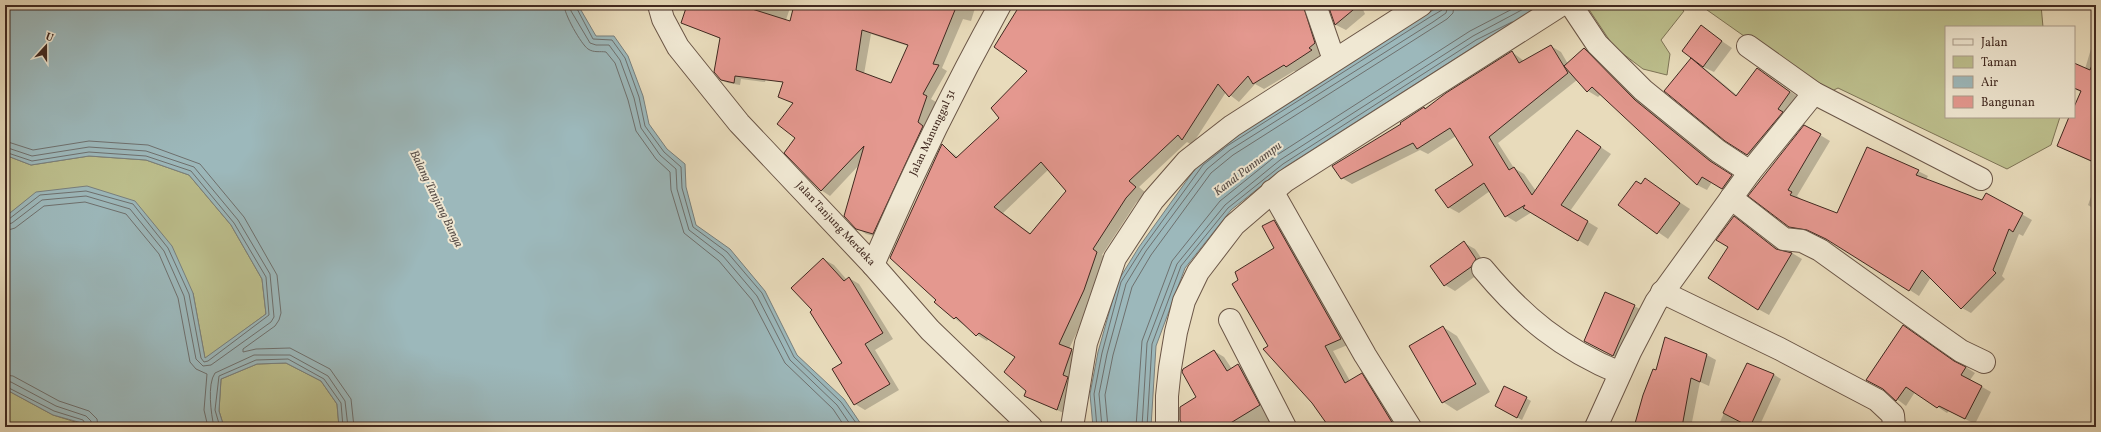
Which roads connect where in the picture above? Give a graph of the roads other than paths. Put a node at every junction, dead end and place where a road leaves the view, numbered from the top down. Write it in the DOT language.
graph roads {
  1 [pos="659,5"];
  2 [pos="1000,5"];
  3 [pos="1314,5"];
  4 [pos="1421,5"];
  5 [pos="1561,5"];
  6 [pos="1571,5"];
  7 [pos="1748,46"];
  8 [pos="1334,60"];
  9 [pos="1814,93"];
  10 [pos="1750,172"];
  11 [pos="1981,179"];
  12 [pos="1272,191"];
  13 [pos="1731,198"];
  14 [pos="874,265"];
  15 [pos="1483,269"];
  16 [pos="1662,292"];
  17 [pos="1230,320"];
  18 [pos="1984,362"];
  19 [pos="1620,373"];
  20 [pos="1277,424"];
  21 [pos="1031,427"];
  22 [pos="1072,427"];
  23 [pos="1167,427"];
  24 [pos="1410,427"];
  25 [pos="1596,427"];
  26 [pos="1894,427"];
  1 -- 14 [label="street, Jalan Tanjung Merdeka"];
  2 -- 14 [label="street, Jalan Manunggal 31"];
  3 -- 8 [label="street"];
  4 -- 8 [label="street"];
  5 -- 12 [label="street"];
  6 -- 10 [label="street"];
  7 -- 9 [label="street"];
  8 -- 22 [label="street"];
  9 -- 10 [label="street"];
  9 -- 11 [label="street"];
  10 -- 13 [label="street"];
  12 -- 23 [label="street"];
  12 -- 24 [label="street"];
  13 -- 16 [label="street"];
  13 -- 18 [label="street"];
  14 -- 21 [label="street, Jalan Tanjung Merdeka"];
  15 -- 19 [label="street"];
  16 -- 19 [label="street"];
  16 -- 26 [label="street"];
  17 -- 20 [label="street"];
  19 -- 25 [label="street"];
}
